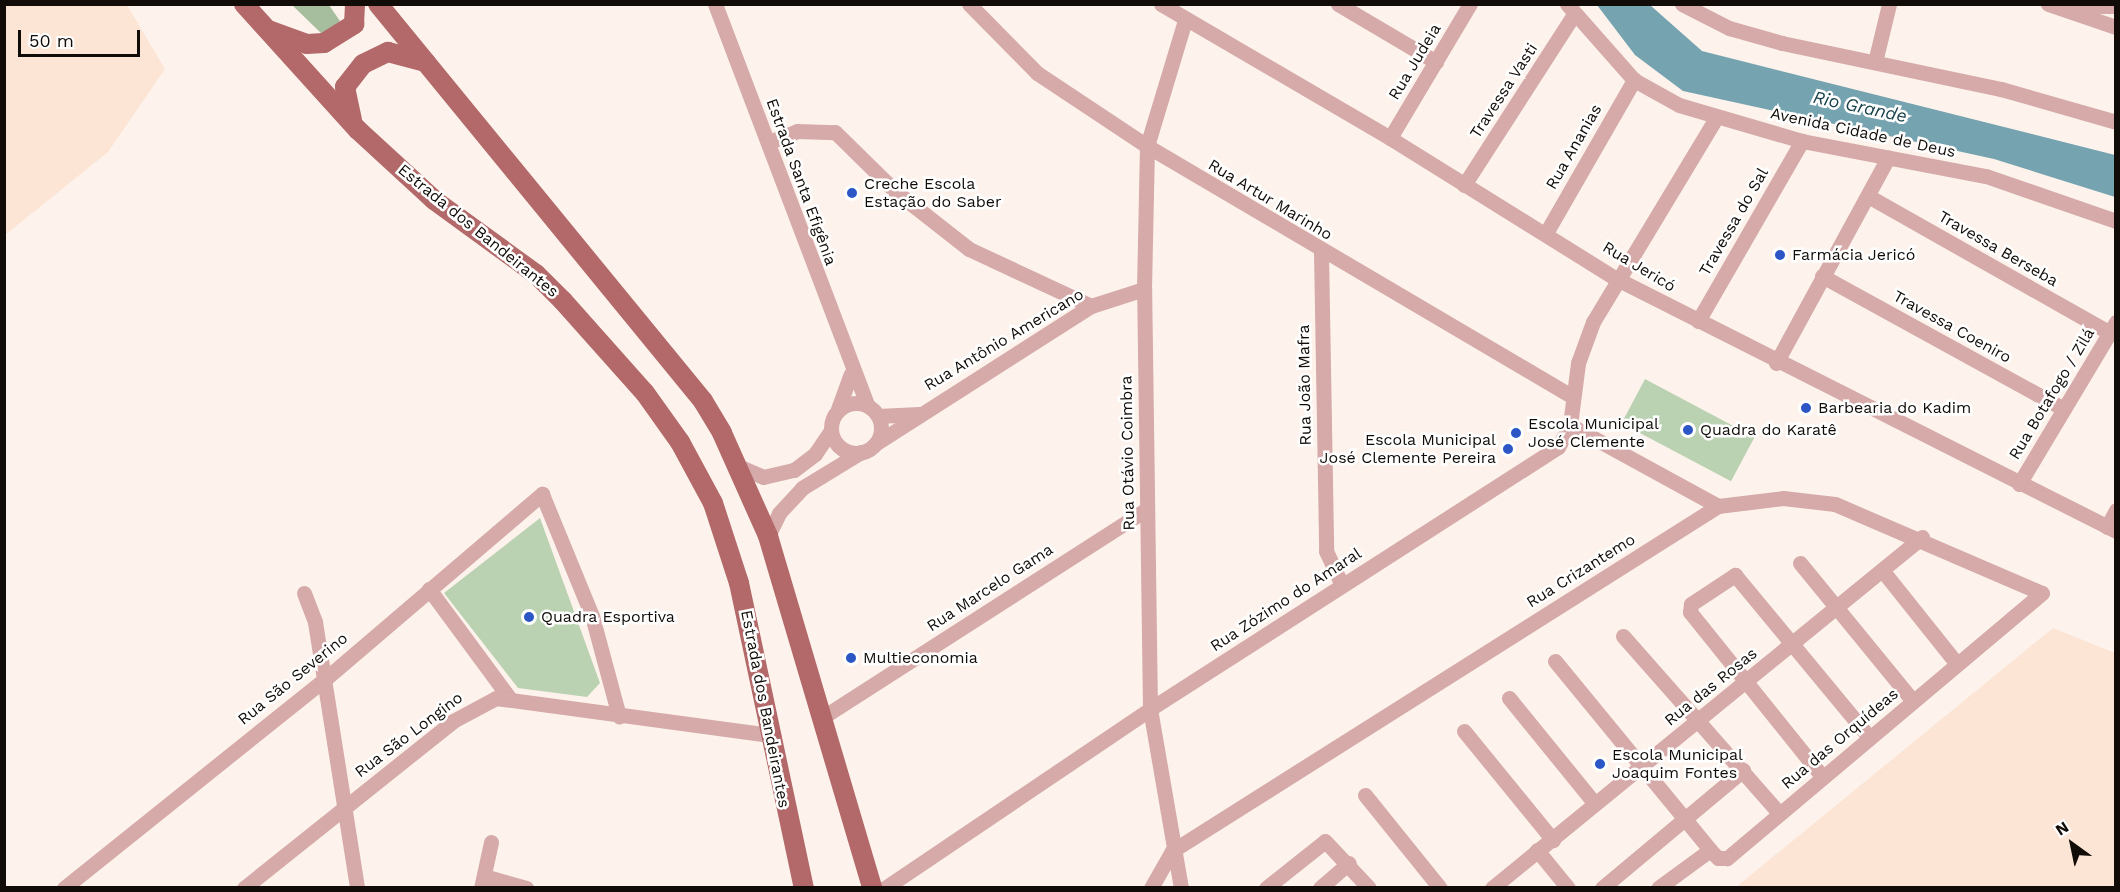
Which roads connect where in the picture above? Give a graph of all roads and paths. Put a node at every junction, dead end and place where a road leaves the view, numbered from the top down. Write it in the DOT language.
graph roads {
  1 [pos="244,4"];
  2 [pos="355,4"];
  3 [pos="378,4"];
  4 [pos="715,4"];
  5 [pos="969,4"];
  6 [pos="1161,4"];
  7 [pos="1338,4"];
  8 [pos="1470,4"];
  9 [pos="1683,4"];
  10 [pos="1889,4"];
  11 [pos="2048,4"];
  12 [pos="2115,6"];
  13 [pos="2076,8"];
  14 [pos="1570,10"];
  15 [pos="1185,20"];
  16 [pos="2115,27"];
  17 [pos="263,28"];
  18 [pos="1436,62"];
  19 [pos="1875,62"];
  20 [pos="428,63"];
  21 [pos="1634,80"];
  22 [pos="1716,118"];
  23 [pos="2115,122"];
  24 [pos="358,130"];
  25 [pos="1390,138"];
  26 [pos="1802,141"];
  27 [pos="769,142"];
  28 [pos="1147,146"];
  29 [pos="1888,158"];
  30 [pos="1464,185"];
  31 [pos="1868,196"];
  32 [pos="2115,221"];
  33 [pos="1546,233"];
  34 [pos="1321,252"];
  35 [pos="1822,276"];
  36 [pos="1615,278"];
  37 [pos="1144,289"];
  38 [pos="1091,306"];
  39 [pos="1698,321"];
  40 [pos="2113,327"];
  41 [pos="1776,363"];
  42 [pos="851,374"];
  43 [pos="1573,397"];
  44 [pos="838,409"];
  45 [pos="2064,409"];
  46 [pos="873,410"];
  47 [pos="919,414"];
  48 [pos="1570,425"];
  49 [pos="830,432"];
  50 [pos="868,448"];
  51 [pos="741,467"];
  52 [pos="2019,484"];
  53 [pos="1718,506"];
  54 [pos="1146,510"];
  55 [pos="2115,510"];
  56 [pos="2111,529"];
  57 [pos="768,536"];
  58 [pos="1922,537"];
  59 [pos="1800,564"];
  60 [pos="1882,570"];
  61 [pos="1342,586"];
  62 [pos="429,589"];
  63 [pos="304,593"];
  64 [pos="2042,593"];
  65 [pos="1836,608"];
  66 [pos="1623,636"];
  67 [pos="1792,645"];
  68 [pos="1556,661"];
  69 [pos="1957,664"];
  70 [pos="324,680"];
  71 [pos="1746,681"];
  72 [pos="1509,698"];
  73 [pos="510,699"];
  74 [pos="1913,701"];
  75 [pos="1150,709"];
  76 [pos="619,716"];
  77 [pos="823,717"];
  78 [pos="1701,718"];
  79 [pos="1464,731"];
  80 [pos="769,735"];
  81 [pos="1868,736"];
  82 [pos="1643,766"];
  83 [pos="1743,770"];
  84 [pos="1821,775"];
  85 [pos="1365,795"];
  86 [pos="1595,804"];
  87 [pos="346,806"];
  88 [pos="1779,813"];
  89 [pos="1685,819"];
  90 [pos="1553,840"];
  91 [pos="491,842"];
  92 [pos="1537,850"];
  93 [pos="1710,850"];
  94 [pos="1172,851"];
  95 [pos="1349,863"];
  96 [pos="482,882"];
  97 [pos="1494,887"];
  98 [pos="64,888"];
  99 [pos="244,888"];
  100 [pos="357,888"];
  101 [pos="526,888"];
  102 [pos="804,888"];
  103 [pos="872,888"];
  104 [pos="885,888"];
  105 [pos="1151,888"];
  106 [pos="1181,888"];
  107 [pos="1266,888"];
  108 [pos="1320,888"];
  109 [pos="1369,888"];
  110 [pos="1440,888"];
  111 [pos="1568,888"];
  112 [pos="1602,888"];
  113 [pos="1658,888"];
  1 -- 17 [label="main road, Estrada dos Bandeirantes"];
  2 -- 17 [label="main road"];
  3 -- 20 [label="main road"];
  4 -- 27 [label="street, Estrada Santa Efigênia"];
  5 -- 28 [label="street, Rua Artur Marinho"];
  6 -- 15 [label="street, Rua Jericó"];
  7 -- 18 [label="street"];
  8 -- 18 [label="street, Rua Judeia"];
  9 -- 19 [label="street"];
  10 -- 19 [label="street"];
  11 -- 13 [label="street"];
  12 -- 13 [label="street"];
  13 -- 16 [label="street"];
  14 -- 21 [label="street, Avenida Cidade de Deus"];
  14 -- 30 [label="street, Travessa Vasti"];
  15 -- 25 [label="street, Rua Jericó"];
  15 -- 28 [label="street, Rua Otávio Coimbra"];
  17 -- 24 [label="main road, Estrada dos Bandeirantes"];
  18 -- 25 [label="street, Rua Judeia"];
  19 -- 23 [label="street"];
  20 -- 24 [label="main road"];
  20 -- 51 [label="main road"];
  21 -- 22 [label="street, Avenida Cidade de Deus"];
  21 -- 33 [label="street, Rua Ananias"];
  22 -- 26 [label="street, Avenida Cidade de Deus"];
  22 -- 36 [label="street, Rua Zózimo do Amaral"];
  24 -- 80 [label="main road, Estrada dos Bandeirantes"];
  25 -- 30 [label="street, Rua Jericó"];
  26 -- 29 [label="street, Avenida Cidade de Deus"];
  26 -- 39 [label="street, Travessa do Sal"];
  27 -- 38 [label="street"];
  27 -- 42 [label="street, Estrada Santa Efigênia"];
  28 -- 34 [label="street, Rua Artur Marinho"];
  28 -- 37 [label="street, Rua Otávio Coimbra"];
  29 -- 31 [label="street"];
  29 -- 32 [label="street, Avenida Cidade de Deus"];
  30 -- 33 [label="street, Rua Jericó"];
  31 -- 35 [label="street"];
  31 -- 40 [label="street, Travessa Berseba"];
  33 -- 36 [label="street, Rua Jericó"];
  34 -- 43 [label="street, Rua Artur Marinho"];
  34 -- 61 [label="street, Rua João Mafra"];
  35 -- 41 [label="street"];
  35 -- 45 [label="street, Travessa Coeniro"];
  36 -- 39 [label="street, Rua Jericó"];
  36 -- 43 [label="street, Rua Zózimo do Amaral"];
  37 -- 38 [label="street, Rua Antônio Americano"];
  37 -- 54 [label="street, Rua Otávio Coimbra"];
  38 -- 47 [label="street, Rua Antônio Americano"];
  39 -- 41 [label="street, Rua Jericó"];
  40 -- 45 [label="street, Rua Botafogo / Zilá"];
  41 -- 52 [label="street, Rua Jericó"];
  42 -- 44 [label="street"];
  42 -- 46 [label="street, Estrada Santa Efigênia"];
  43 -- 48 [label="street, Rua Zózimo do Amaral"];
  44 -- 46 [label="street"];
  44 -- 49 [label="street"];
  45 -- 52 [label="street, Rua Botafogo / Zilá"];
  46 -- 47 [label="street, Rua Antônio Americano"];
  46 -- 50 [label="street"];
  47 -- 50 [label="street, Rua Antônio Americano"];
  48 -- 53 [label="street"];
  48 -- 61 [label="street, Rua Zózimo do Amaral"];
  49 -- 50 [label="street"];
  49 -- 51 [label="street"];
  50 -- 57 [label="street, Rua Antônio Americano"];
  51 -- 57 [label="main road"];
  52 -- 56 [label="street, Rua Jericó"];
  53 -- 58 [label="street, Rua Crizantemo"];
  53 -- 94 [label="street, Rua Crizantemo"];
  54 -- 75 [label="street, Rua Otávio Coimbra"];
  54 -- 77 [label="street, Rua Marcelo Gama"];
  55 -- 56 [label="street"];
  57 -- 77 [label="main road"];
  58 -- 60 [label="street, Rua das Rosas"];
  58 -- 64 [label="street, Rua Crizantemo"];
  59 -- 65 [label="street"];
  60 -- 65 [label="street, Rua das Rosas"];
  60 -- 69 [label="street"];
  61 -- 75 [label="street, Rua Zózimo do Amaral"];
  62 -- 70 [label="street, Rua São Severino"];
  62 -- 73 [label="street"];
  62 -- 76 [label="street, Rua São Severino"];
  63 -- 70 [label="street"];
  64 -- 69 [label="street, Rua das Orquídeas"];
  65 -- 67 [label="street, Rua das Rosas"];
  65 -- 74 [label="street"];
  66 -- 78 [label="street"];
  67 -- 71 [label="street, Rua das Rosas"];
  67 -- 71 [label="street"];
  67 -- 81 [label="street"];
  68 -- 82 [label="street"];
  69 -- 74 [label="street, Rua das Orquídeas"];
  70 -- 87 [label="street"];
  70 -- 98 [label="street, Rua São Severino"];
  71 -- 78 [label="street, Rua das Rosas"];
  71 -- 84 [label="street"];
  72 -- 86 [label="street"];
  73 -- 76 [label="street, Rua São Longino"];
  73 -- 87 [label="street, Rua São Longino"];
  74 -- 81 [label="street, Rua das Orquídeas"];
  75 -- 94 [label="street, Rua Otávio Coimbra"];
  75 -- 104 [label="street, Rua Zózimo do Amaral"];
  76 -- 80 [label="street, Rua São Longino"];
  77 -- 103 [label="main road"];
  78 -- 82 [label="street, Rua das Rosas"];
  78 -- 83 [label="street"];
  79 -- 90 [label="street"];
  80 -- 102 [label="main road, Estrada dos Bandeirantes"];
  81 -- 84 [label="street, Rua das Orquídeas"];
  82 -- 86 [label="street, Rua das Rosas"];
  82 -- 89 [label="street"];
  83 -- 88 [label="street"];
  83 -- 89 [label="street"];
  84 -- 88 [label="street, Rua das Orquídeas"];
  85 -- 110 [label="street"];
  86 -- 90 [label="street, Rua das Rosas"];
  87 -- 99 [label="street, Rua São Longino"];
  87 -- 100 [label="street"];
  88 -- 93 [label="street, Rua das Orquídeas"];
  89 -- 93 [label="street"];
  89 -- 112 [label="street"];
  90 -- 92 [label="street, Rua das Rosas"];
  91 -- 96 [label="street"];
  92 -- 97 [label="street, Rua das Rosas"];
  92 -- 111 [label="street"];
  93 -- 113 [label="street"];
  94 -- 105 [label="street"];
  94 -- 106 [label="street, Rua Otávio Coimbra"];
  95 -- 107 [label="street"];
  95 -- 108 [label="street"];
  95 -- 109 [label="street"];
  96 -- 101 [label="street"];
}
